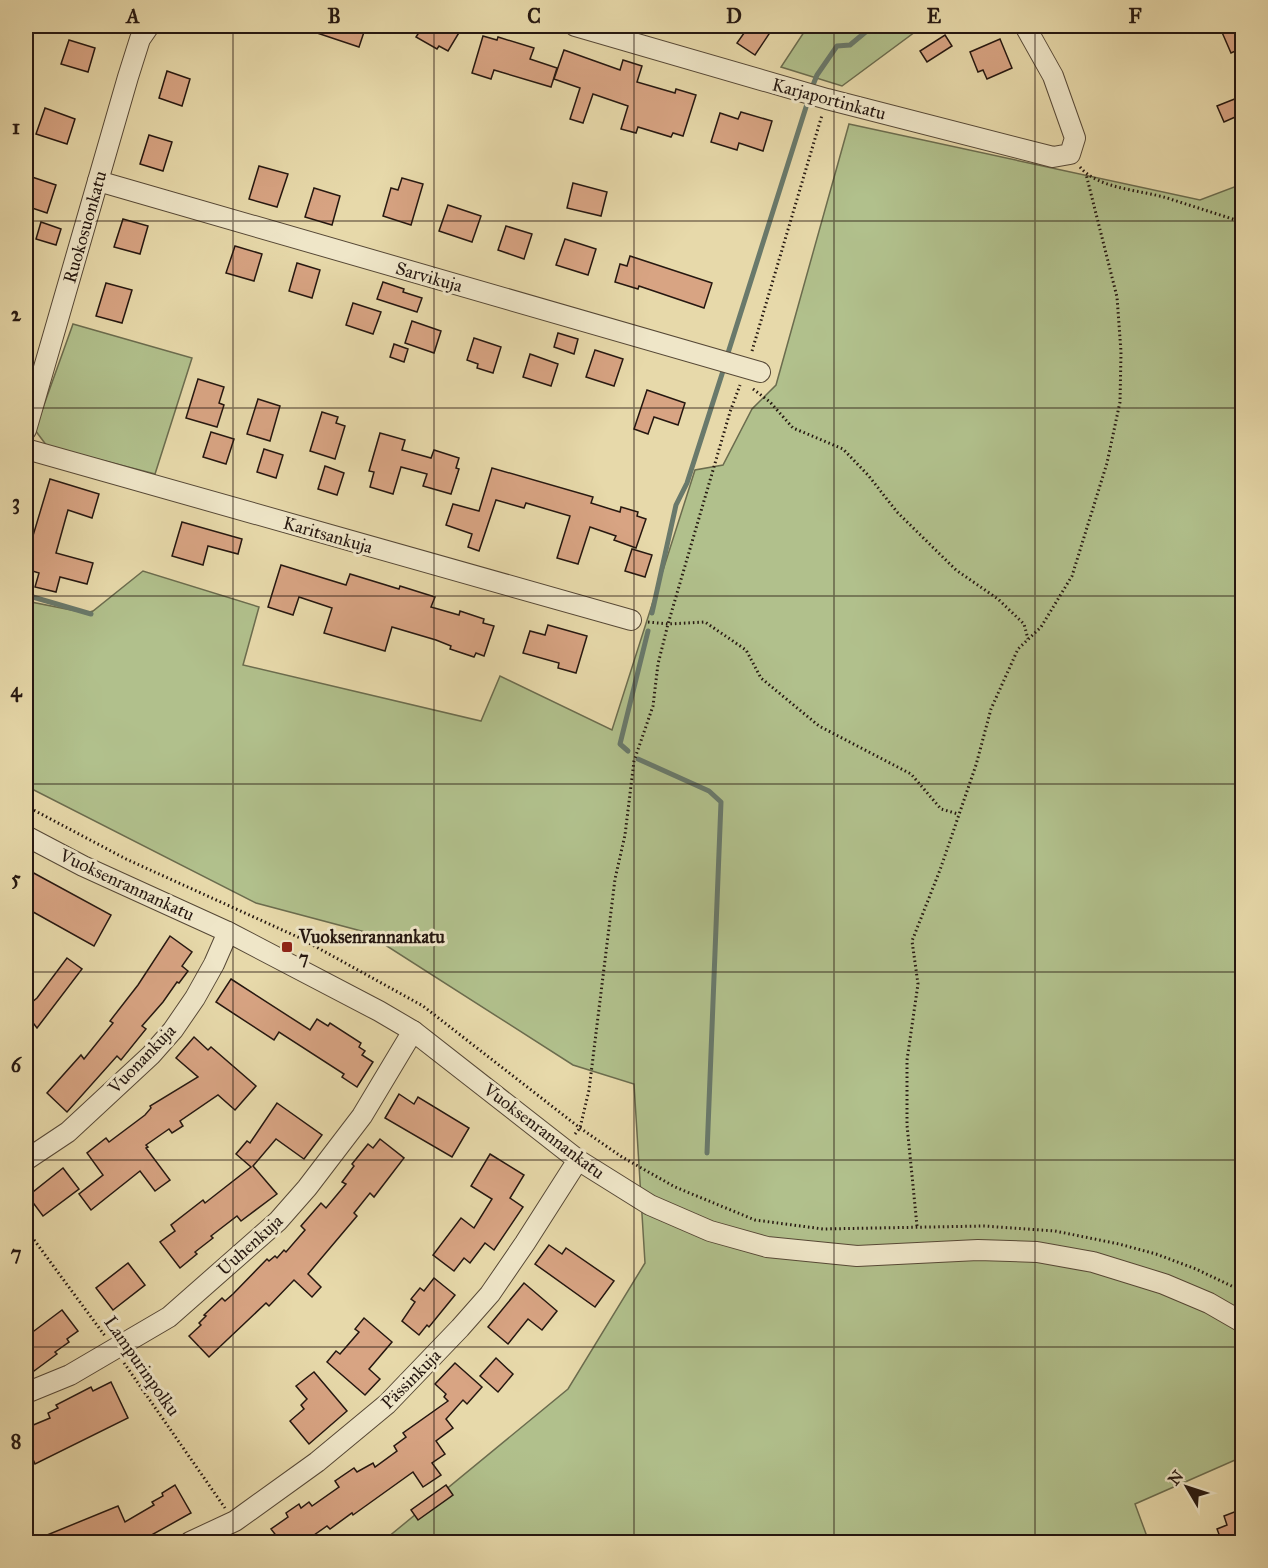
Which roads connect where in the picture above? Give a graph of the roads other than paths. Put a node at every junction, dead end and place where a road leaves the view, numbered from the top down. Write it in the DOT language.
graph roads {
  1 [pos="149,26"];
  2 [pos="574,26"];
  3 [pos="1025,26"];
  4 [pos="98,181"];
  5 [pos="750,374"];
  6 [pos="26,430"];
  7 [pos="26,449"];
  8 [pos="631,620"];
  9 [pos="26,836"];
  10 [pos="228,932"];
  11 [pos="413,1031"];
  12 [pos="26,1160"];
  13 [pos="578,1160"];
  14 [pos="1242,1322"];
  15 [pos="26,1393"];
  16 [pos="190,1542"];
  1 -- 4 [label="street, Ruokosuonkatu"];
  2 -- 3 [label="street, Karjaportinkatu"];
  4 -- 5 [label="street, Sarvikuja"];
  4 -- 6 [label="street, Ruokosuonkatu"];
  7 -- 8 [label="street, Karitsankuja"];
  9 -- 10 [label="street, Vuoksenrannankatu"];
  10 -- 11 [label="street, Vuoksenrannankatu"];
  10 -- 12 [label="street, Vuonankuja"];
  11 -- 13 [label="street, Vuoksenrannankatu"];
  11 -- 15 [label="street, Uuhenkuja"];
  13 -- 14 [label="street, Vuoksenrannankatu"];
  13 -- 16 [label="street, Pässinkuja"];
}
